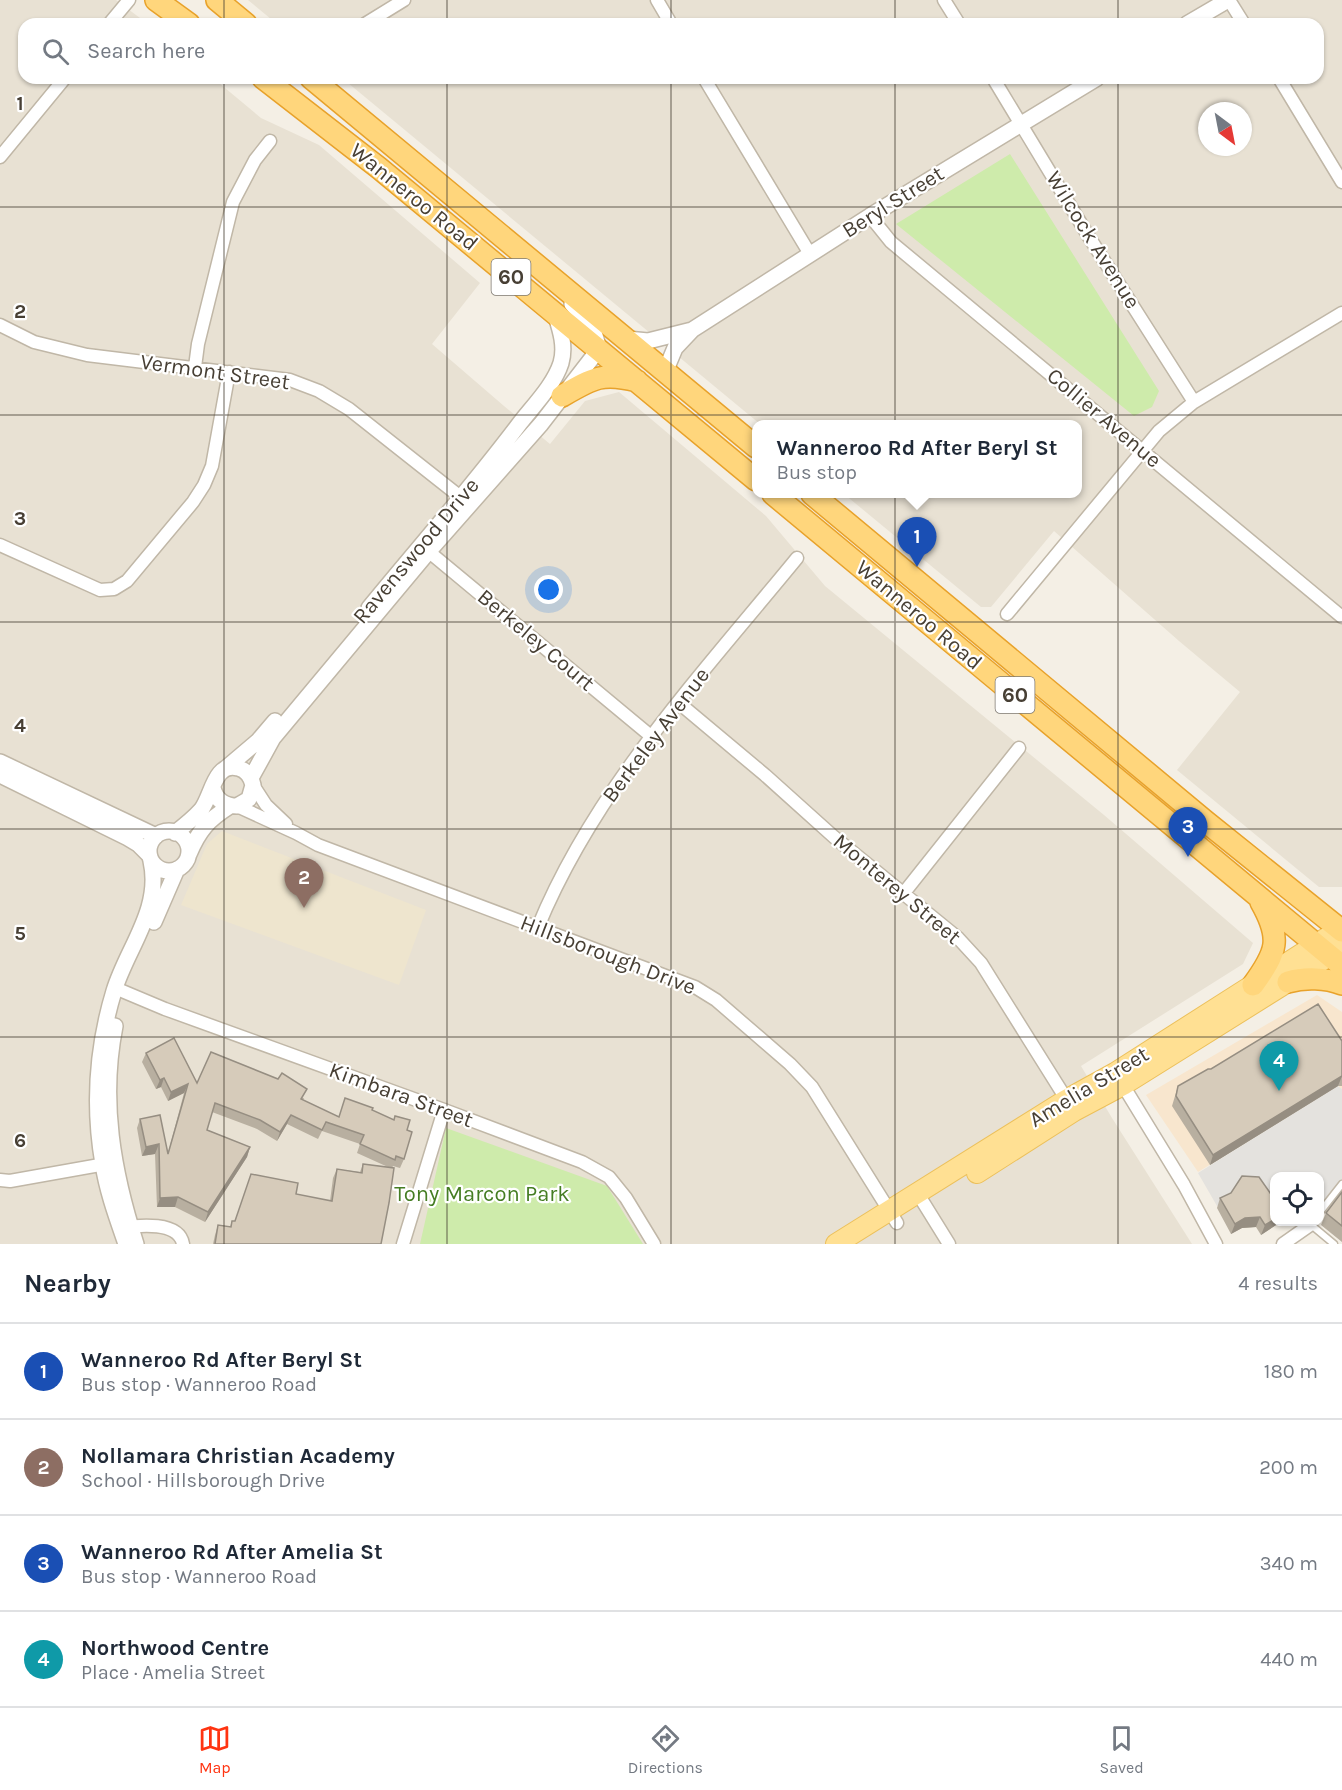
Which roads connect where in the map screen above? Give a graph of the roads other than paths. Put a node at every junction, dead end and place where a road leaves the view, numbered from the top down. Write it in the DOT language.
graph roads {
  1 [pos="129,0"];
  2 [pos="156,0"];
  3 [pos="217,0"];
  4 [pos="404,0"];
  5 [pos="657,0"];
  6 [pos="944,0"];
  7 [pos="1228,0"];
  8 [pos="115,18"];
  9 [pos="181,18"];
  10 [pos="239,18"];
  11 [pos="375,18"];
  12 [pos="668,18"];
  13 [pos="955,18"];
  14 [pos="1197,18"];
  15 [pos="1240,18"];
  16 [pos="60,84"];
  17 [pos="271,84"];
  18 [pos="318,84"];
  19 [pos="708,84"];
  20 [pos="997,84"];
  21 [pos="1087,84"];
  22 [pos="1283,84"];
  23 [pos="1021,123"];
  24 [pos="270,141"];
  25 [pos="0,157"];
  26 [pos="1342,182"];
  27 [pos="870,216"];
  28 [pos="810,254"];
  29 [pos="540,267"];
  30 [pos="555,313"];
  31 [pos="1342,313"];
  32 [pos="0,326"];
  33 [pos="692,330"];
  34 [pos="627,339"];
  35 [pos="599,349"];
  36 [pos="195,368"];
  37 [pos="229,372"];
  38 [pos="665,372"];
  39 [pos="638,381"];
  40 [pos="562,396"];
  41 [pos="1194,402"];
  42 [pos="752,444"];
  43 [pos="1143,450"];
  44 [pos="752,477"];
  45 [pos="778,498"];
  46 [pos="817,498"];
  47 [pos="465,501"];
  48 [pos="0,545"];
  49 [pos="425,548"];
  50 [pos="797,558"];
  51 [pos="1007,614"];
  52 [pos="1342,617"];
  53 [pos="679,703"];
  54 [pos="652,737"];
  55 [pos="1019,748"];
  56 [pos="0,762"];
  57 [pos="225,769"];
  58 [pos="0,775"];
  59 [pos="252,782"];
  60 [pos="213,788"];
  61 [pos="233,806"];
  62 [pos="175,832"];
  63 [pos="296,832"];
  64 [pos="156,836"];
  65 [pos="189,854"];
  66 [pos="150,858"];
  67 [pos="177,869"];
  68 [pos="903,894"];
  69 [pos="1258,896"];
  70 [pos="538,927"];
  71 [pos="1336,943"];
  72 [pos="1288,982"];
  73 [pos="1342,984"];
  74 [pos="1253,985"];
  75 [pos="119,990"];
  76 [pos="1119,1079"];
  77 [pos="1070,1105"];
  78 [pos="444,1110"];
  79 [pos="109,1164"];
  80 [pos="0,1180"];
  81 [pos="1342,1184"];
  82 [pos="922,1199"];
  83 [pos="1324,1207"];
  84 [pos="893,1217"];
  85 [pos="1307,1226"];
  86 [pos="1314,1226"];
  87 [pos="126,1228"];
  88 [pos="126,1244"];
  89 [pos="136,1244"];
  90 [pos="183,1244"];
  91 [pos="403,1244"];
  92 [pos="654,1244"];
  93 [pos="836,1244"];
  94 [pos="862,1244"];
  95 [pos="949,1244"];
  96 [pos="1216,1244"];
  97 [pos="1283,1244"];
  98 [pos="1334,1244"];
  1 -- 8 [label="street"];
  2 -- 9 [label="highway"];
  3 -- 10 [label="highway"];
  4 -- 11 [label="street"];
  5 -- 12 [label="street"];
  6 -- 13 [label="street"];
  7 -- 14 [label="street"];
  7 -- 15 [label="street"];
  16 -- 25 [label="street"];
  17 -- 30 [label="highway, Wanneroo Road / 60"];
  18 -- 29 [label="highway, Wanneroo Road / 60"];
  19 -- 28 [label="street"];
  20 -- 23 [label="street, Wilcock Avenue"];
  21 -- 23 [label="street, Beryl Street"];
  22 -- 26 [label="street"];
  23 -- 27 [label="street, Beryl Street"];
  23 -- 41 [label="street, Wilcock Avenue"];
  24 -- 36 [label="street"];
  27 -- 28 [label="street, Beryl Street"];
  27 -- 43 [label="street, Collier Avenue"];
  28 -- 33 [label="street, Beryl Street"];
  29 -- 34 [label="highway, Wanneroo Road / 60"];
  29 -- 35 [label="street"];
  30 -- 35 [label="highway, Wanneroo Road / 60"];
  30 -- 47 [label="street, Ravenswood Drive"];
  31 -- 41 [label="street"];
  32 -- 36 [label="street, Vermont Street"];
  33 -- 34 [label="street, Beryl Street"];
  33 -- 38 [label="street, Beryl Street"];
  34 -- 38 [label="highway, Wanneroo Road / 60"];
  35 -- 39 [label="highway, Wanneroo Road / 60"];
  35 -- 40 [label="street, Ravenswood Drive"];
  36 -- 37 [label="street, Vermont Street"];
  37 -- 47 [label="street, Vermont Street"];
  37 -- 48 [label="street"];
  38 -- 42 [label="highway, Wanneroo Road / 60"];
  39 -- 40 [label="highway"];
  39 -- 44 [label="highway, Wanneroo Road / 60"];
  40 -- 47 [label="street, Ravenswood Drive"];
  41 -- 43 [label="street"];
  43 -- 51 [label="street"];
  43 -- 52 [label="street, Collier Avenue"];
  45 -- 69 [label="highway, Wanneroo Road / 60"];
  46 -- 71 [label="highway, Wanneroo Road / 60"];
  47 -- 49 [label="street, Ravenswood Drive"];
  49 -- 54 [label="street, Berkeley Court"];
  49 -- 57 [label="street, Ravenswood Drive"];
  49 -- 59 [label="street, Ravenswood Drive"];
  50 -- 53 [label="street, Berkeley Avenue"];
  53 -- 54 [label="street, Berkeley Avenue"];
  53 -- 68 [label="street, Monterey Street"];
  54 -- 70 [label="street, Berkeley Avenue"];
  55 -- 68 [label="street"];
  56 -- 64 [label="street"];
  57 -- 59 [label="street"];
  57 -- 60 [label="street"];
  58 -- 66 [label="street"];
  59 -- 61 [label="street"];
  59 -- 63 [label="street, Hillsborough Drive"];
  60 -- 61 [label="street"];
  60 -- 62 [label="street"];
  61 -- 63 [label="street, Hillsborough Drive"];
  61 -- 65 [label="street"];
  62 -- 64 [label="street"];
  62 -- 65 [label="street"];
  63 -- 70 [label="street, Hillsborough Drive"];
  64 -- 66 [label="street"];
  65 -- 67 [label="street"];
  66 -- 67 [label="street"];
  66 -- 75 [label="street"];
  67 -- 75 [label="street"];
  68 -- 77 [label="street, Monterey Street"];
  69 -- 71 [label="highway, Wanneroo Road / 60"];
  69 -- 74 [label="highway"];
  70 -- 84 [label="street, Hillsborough Drive"];
  71 -- 72 [label="main road, Amelia Street"];
  71 -- 74 [label="main road, Amelia Street"];
  72 -- 73 [label="highway"];
  72 -- 76 [label="main road, Amelia Street"];
  74 -- 76 [label="main road, Amelia Street"];
  75 -- 78 [label="street, Kimbara Street"];
  75 -- 79 [label="street"];
  76 -- 77 [label="main road, Amelia Street"];
  76 -- 96 [label="street"];
  77 -- 82 [label="main road, Amelia Street"];
  78 -- 91 [label="street"];
  78 -- 92 [label="street, Kimbara Street"];
  79 -- 80 [label="street"];
  79 -- 87 [label="street"];
  81 -- 83 [label="lane"];
  82 -- 84 [label="main road, Amelia Street"];
  82 -- 95 [label="street"];
  84 -- 93 [label="main road, Amelia Street"];
  84 -- 94 [label="main road, Amelia Street"];
  85 -- 97 [label="street"];
  86 -- 98 [label="lane"];
  87 -- 88 [label="street"];
  87 -- 89 [label="street"];
  87 -- 90 [label="street"];
}
